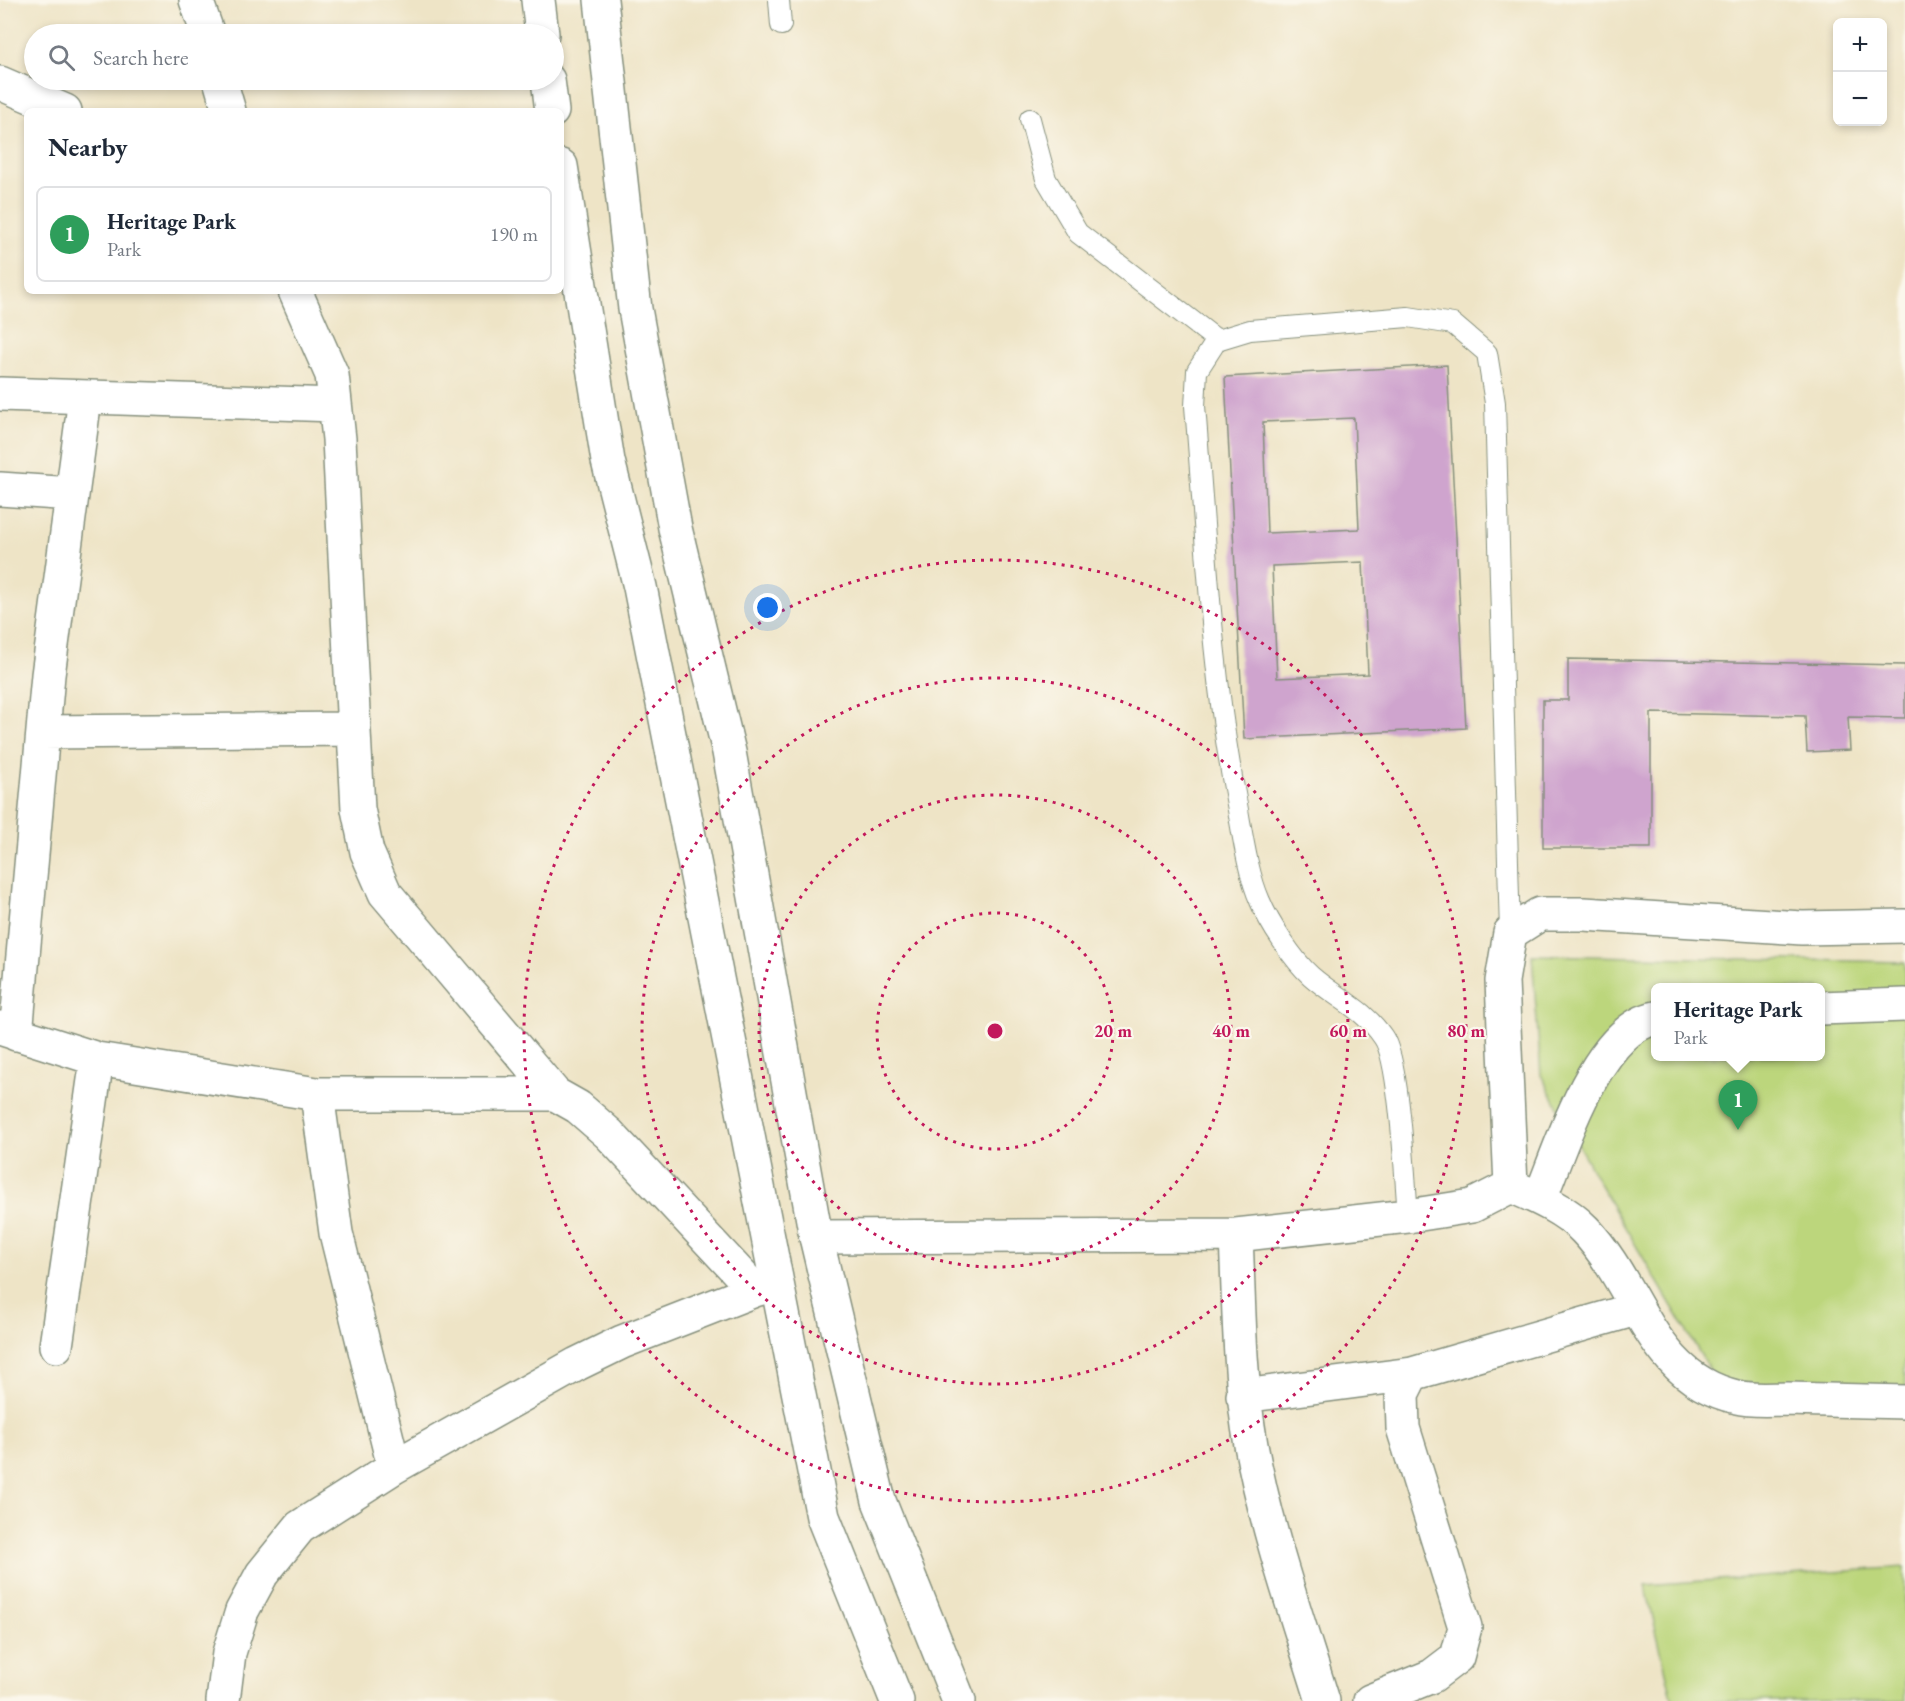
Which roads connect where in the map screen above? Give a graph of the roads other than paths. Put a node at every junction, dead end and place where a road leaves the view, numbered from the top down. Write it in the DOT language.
graph roads {
  1 [pos="196,0"];
  2 [pos="538,0"];
  3 [pos="601,0"];
  4 [pos="779,0"];
  5 [pos="204,24"];
  6 [pos="541,24"];
  7 [pos="781,25"];
  8 [pos="0,82"];
  9 [pos="223,90"];
  10 [pos="549,90"];
  11 [pos="58,108"];
  12 [pos="228,108"];
  13 [pos="552,108"];
  14 [pos="1030,119"];
  15 [pos="564,185"];
  16 [pos="296,294"];
  17 [pos="1218,340"];
  18 [pos="0,394"];
  19 [pos="85,398"];
  20 [pos="335,405"];
  21 [pos="0,489"];
  22 [pos="72,494"];
  23 [pos="354,729"];
  24 [pos="43,732"];
  25 [pos="1905,926"];
  26 [pos="1510,933"];
  27 [pos="1905,1005"];
  28 [pos="1825,1008"];
  29 [pos="1651,1021"];
  30 [pos="8,1031"];
  31 [pos="97,1059"];
  32 [pos="317,1094"];
  33 [pos="555,1094"];
  34 [pos="1526,1192"];
  35 [pos="1408,1216"];
  36 [pos="1236,1235"];
  37 [pos="816,1237"];
  38 [pos="765,1287"];
  39 [pos="1636,1309"];
  40 [pos="56,1346"];
  41 [pos="1412,1374"];
  42 [pos="1243,1396"];
  43 [pos="1905,1402"];
  44 [pos="394,1467"];
  45 [pos="223,1701"];
  46 [pos="897,1701"];
  47 [pos="959,1701"];
  48 [pos="1323,1701"];
  49 [pos="1370,1701"];
  1 -- 5 [label="street"];
  2 -- 6 [label="street"];
  3 -- 37 [label="street"];
  4 -- 7 [label="lane"];
  8 -- 11 [label="street"];
  9 -- 12 [label="street"];
  10 -- 13 [label="street"];
  14 -- 17 [label="lane"];
  15 -- 38 [label="street"];
  16 -- 20 [label="street"];
  17 -- 26 [label="lane"];
  17 -- 35 [label="lane"];
  18 -- 19 [label="street"];
  19 -- 20 [label="street"];
  19 -- 22 [label="street"];
  20 -- 23 [label="street"];
  21 -- 22 [label="street"];
  22 -- 24 [label="street"];
  23 -- 24 [label="street"];
  23 -- 33 [label="street"];
  24 -- 30 [label="street"];
  25 -- 26 [label="street"];
  26 -- 34 [label="street"];
  27 -- 28 [label="street"];
  29 -- 34 [label="street"];
  30 -- 31 [label="street"];
  31 -- 32 [label="street"];
  31 -- 40 [label="street"];
  32 -- 33 [label="street"];
  32 -- 44 [label="street"];
  33 -- 38 [label="street"];
  34 -- 35 [label="street"];
  34 -- 39 [label="street"];
  35 -- 36 [label="street"];
  36 -- 37 [label="street"];
  36 -- 42 [label="street"];
  37 -- 47 [label="street"];
  38 -- 44 [label="street"];
  38 -- 46 [label="street"];
  39 -- 41 [label="street"];
  39 -- 43 [label="street"];
  41 -- 42 [label="street"];
  41 -- 49 [label="street"];
  42 -- 48 [label="street"];
  44 -- 45 [label="street"];
}
